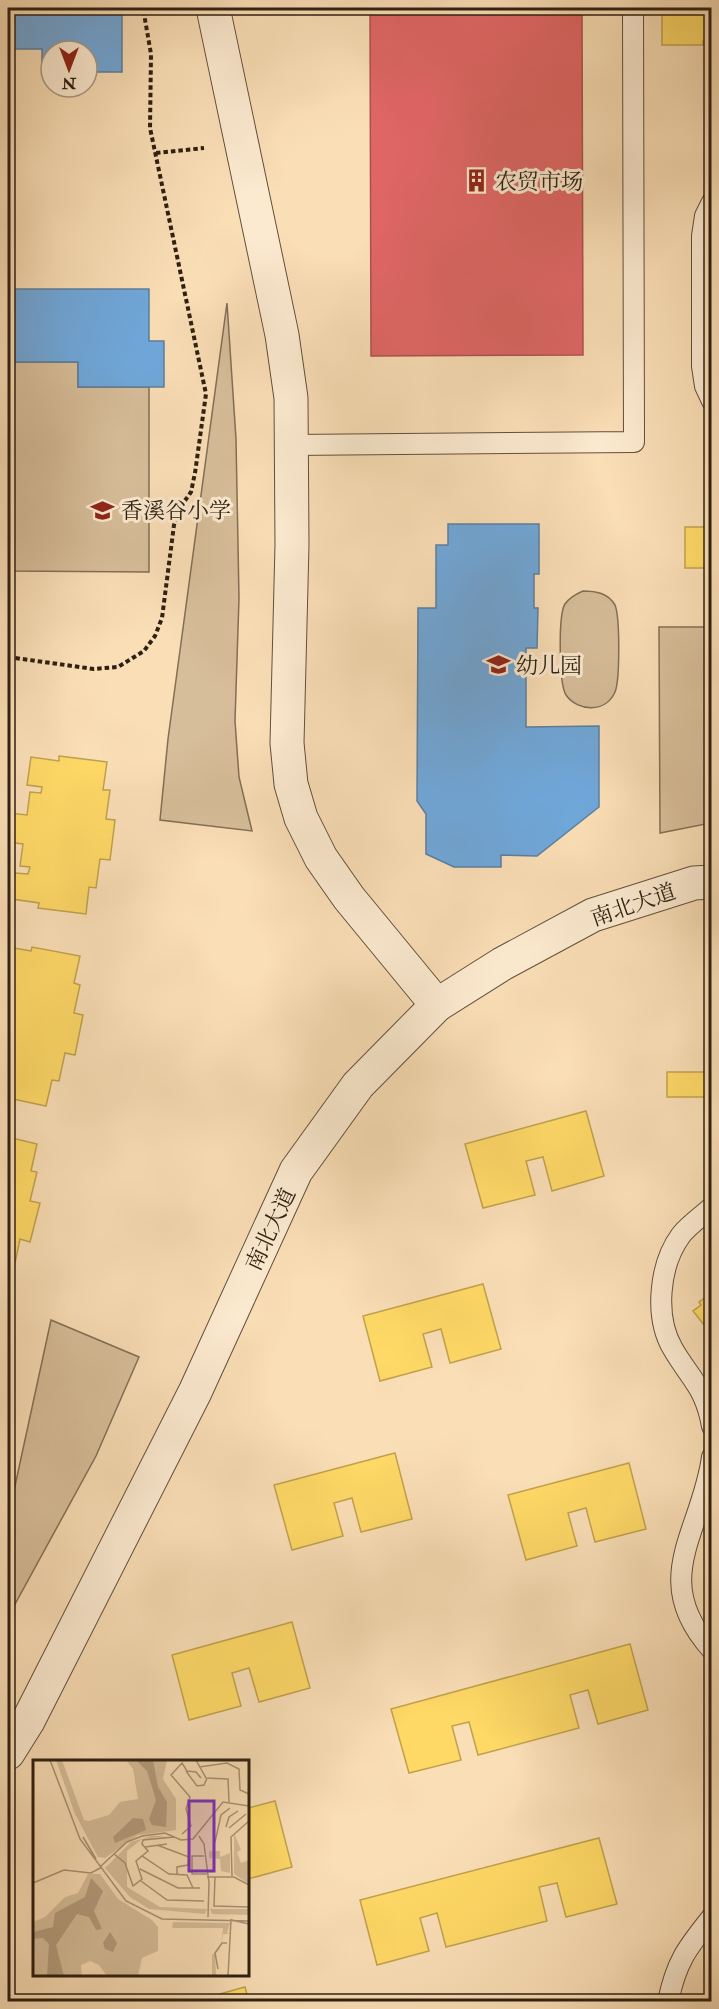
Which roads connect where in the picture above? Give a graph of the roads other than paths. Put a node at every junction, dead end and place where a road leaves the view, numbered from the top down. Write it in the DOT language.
graph roads {
  1 [pos="213,8"];
  2 [pos="633,8"];
  3 [pos="711,202"];
  4 [pos="711,402"];
  5 [pos="292,445"];
  6 [pos="711,882"];
  7 [pos="437,1005"];
  8 [pos="711,1207"];
  9 [pos="711,1426"];
  10 [pos="711,1457"];
  11 [pos="711,1650"];
  12 [pos="8,1753"];
  13 [pos="711,1917"];
  14 [pos="668,2001"];
  1 -- 5 [label="street"];
  2 -- 5 [label="lane"];
  3 -- 4 [label="lane"];
  5 -- 7 [label="street"];
  6 -- 7 [label="street, 南北大道"];
  7 -- 12 [label="street, 南北大道"];
  8 -- 9 [label="lane"];
  10 -- 11 [label="lane"];
  13 -- 14 [label="lane"];
}
